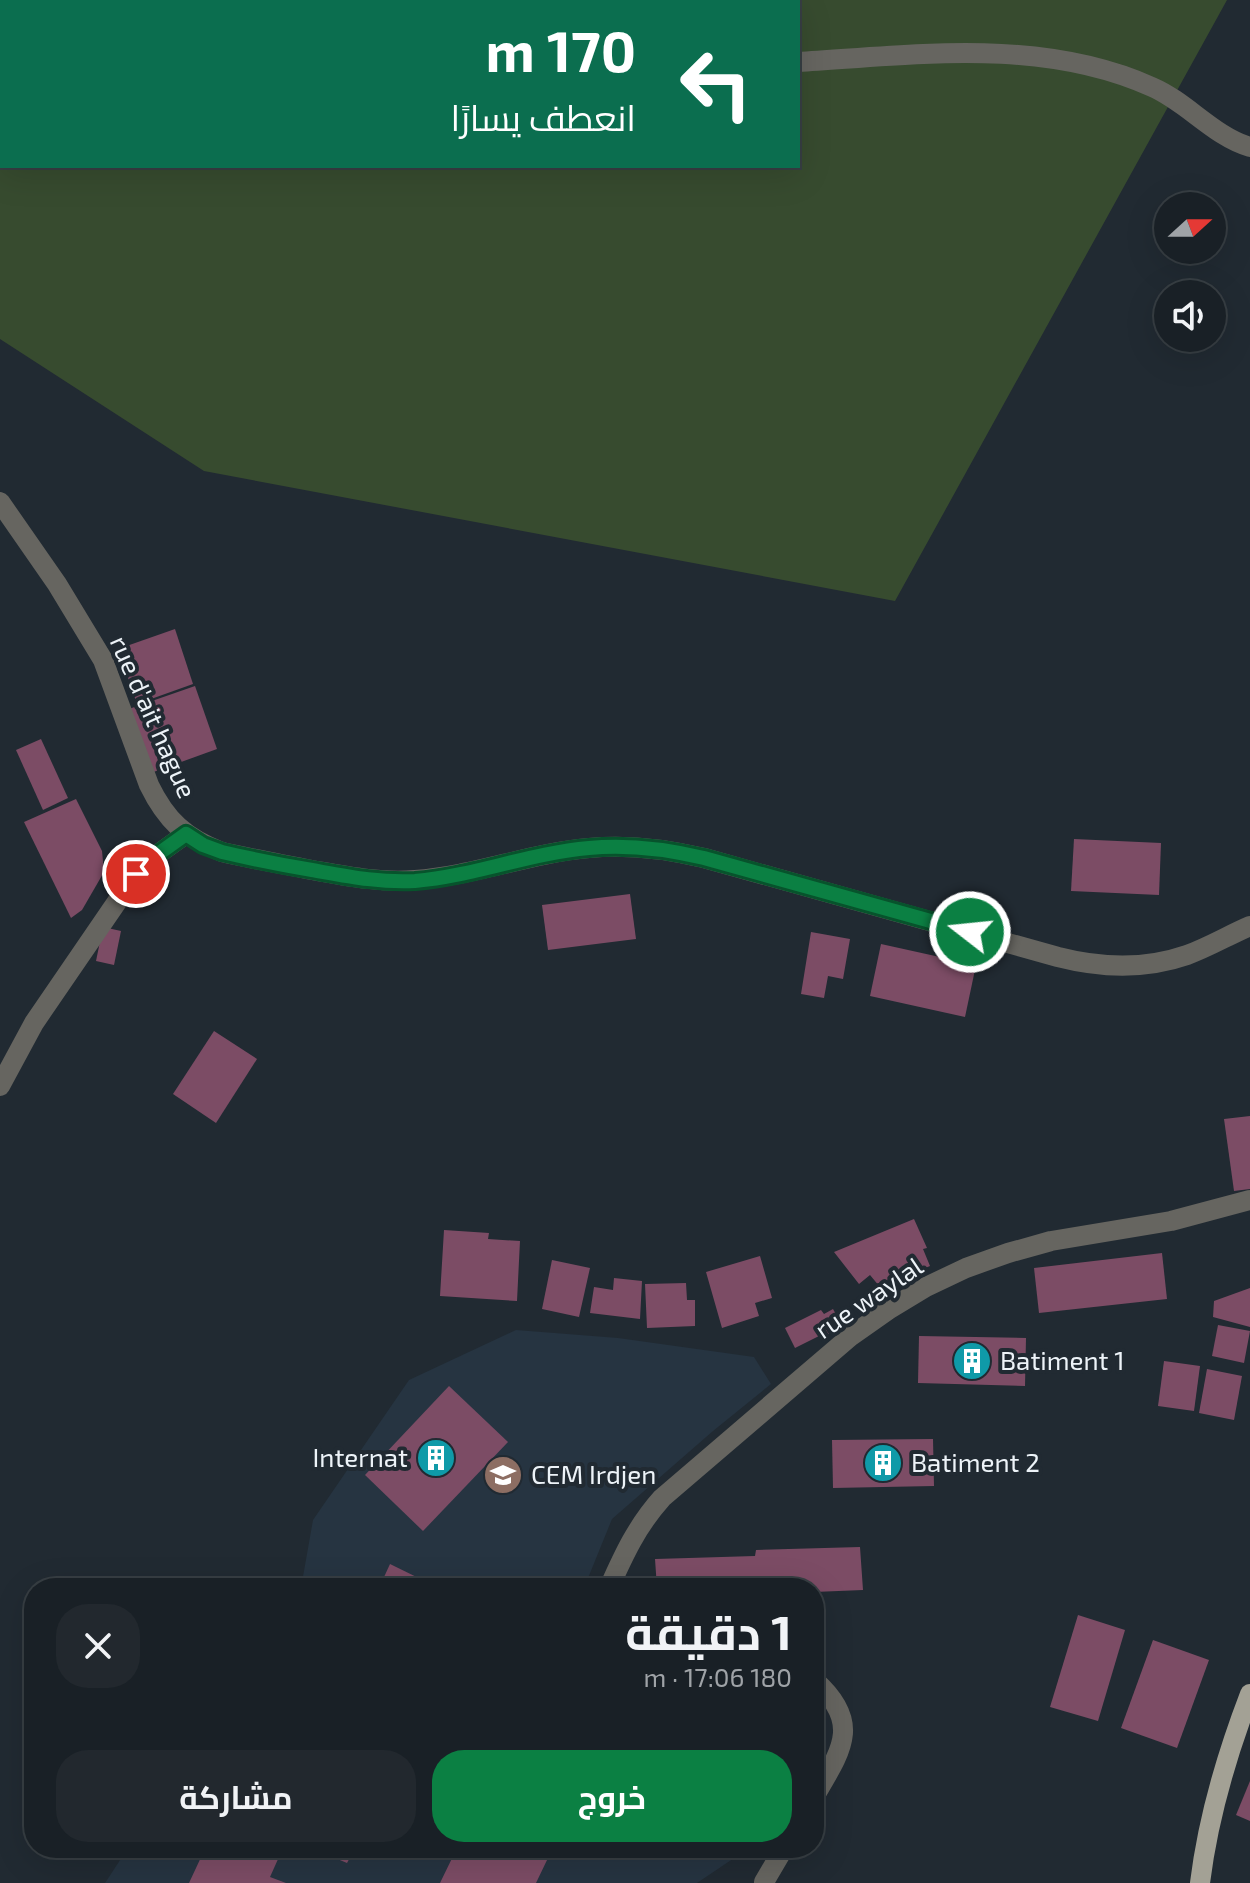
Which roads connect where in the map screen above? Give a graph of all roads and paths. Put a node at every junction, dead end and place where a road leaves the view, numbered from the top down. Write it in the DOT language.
graph roads {
  1 [pos="800,62"];
  2 [pos="1250,147"];
  3 [pos="0,502"];
  4 [pos="186,834"];
  5 [pos="1250,926"];
  6 [pos="0,1086"];
  7 [pos="1250,1200"];
  8 [pos="614,1578"];
  9 [pos="824,1690"];
  10 [pos="1250,1694"];
  11 [pos="824,1780"];
  12 [pos="778,1858"];
  13 [pos="764,1882"];
  14 [pos="1200,1883"];
  1 -- 2 [label="street"];
  3 -- 4 [label="street, rue d'ait hague"];
  4 -- 5 [label="street, rue d'ait hague"];
  4 -- 6 [label="street"];
  7 -- 8 [label="street, rue waylal"];
  9 -- 11 [label="street"];
  10 -- 14 [label="main road"];
  12 -- 13 [label="street"];
}
